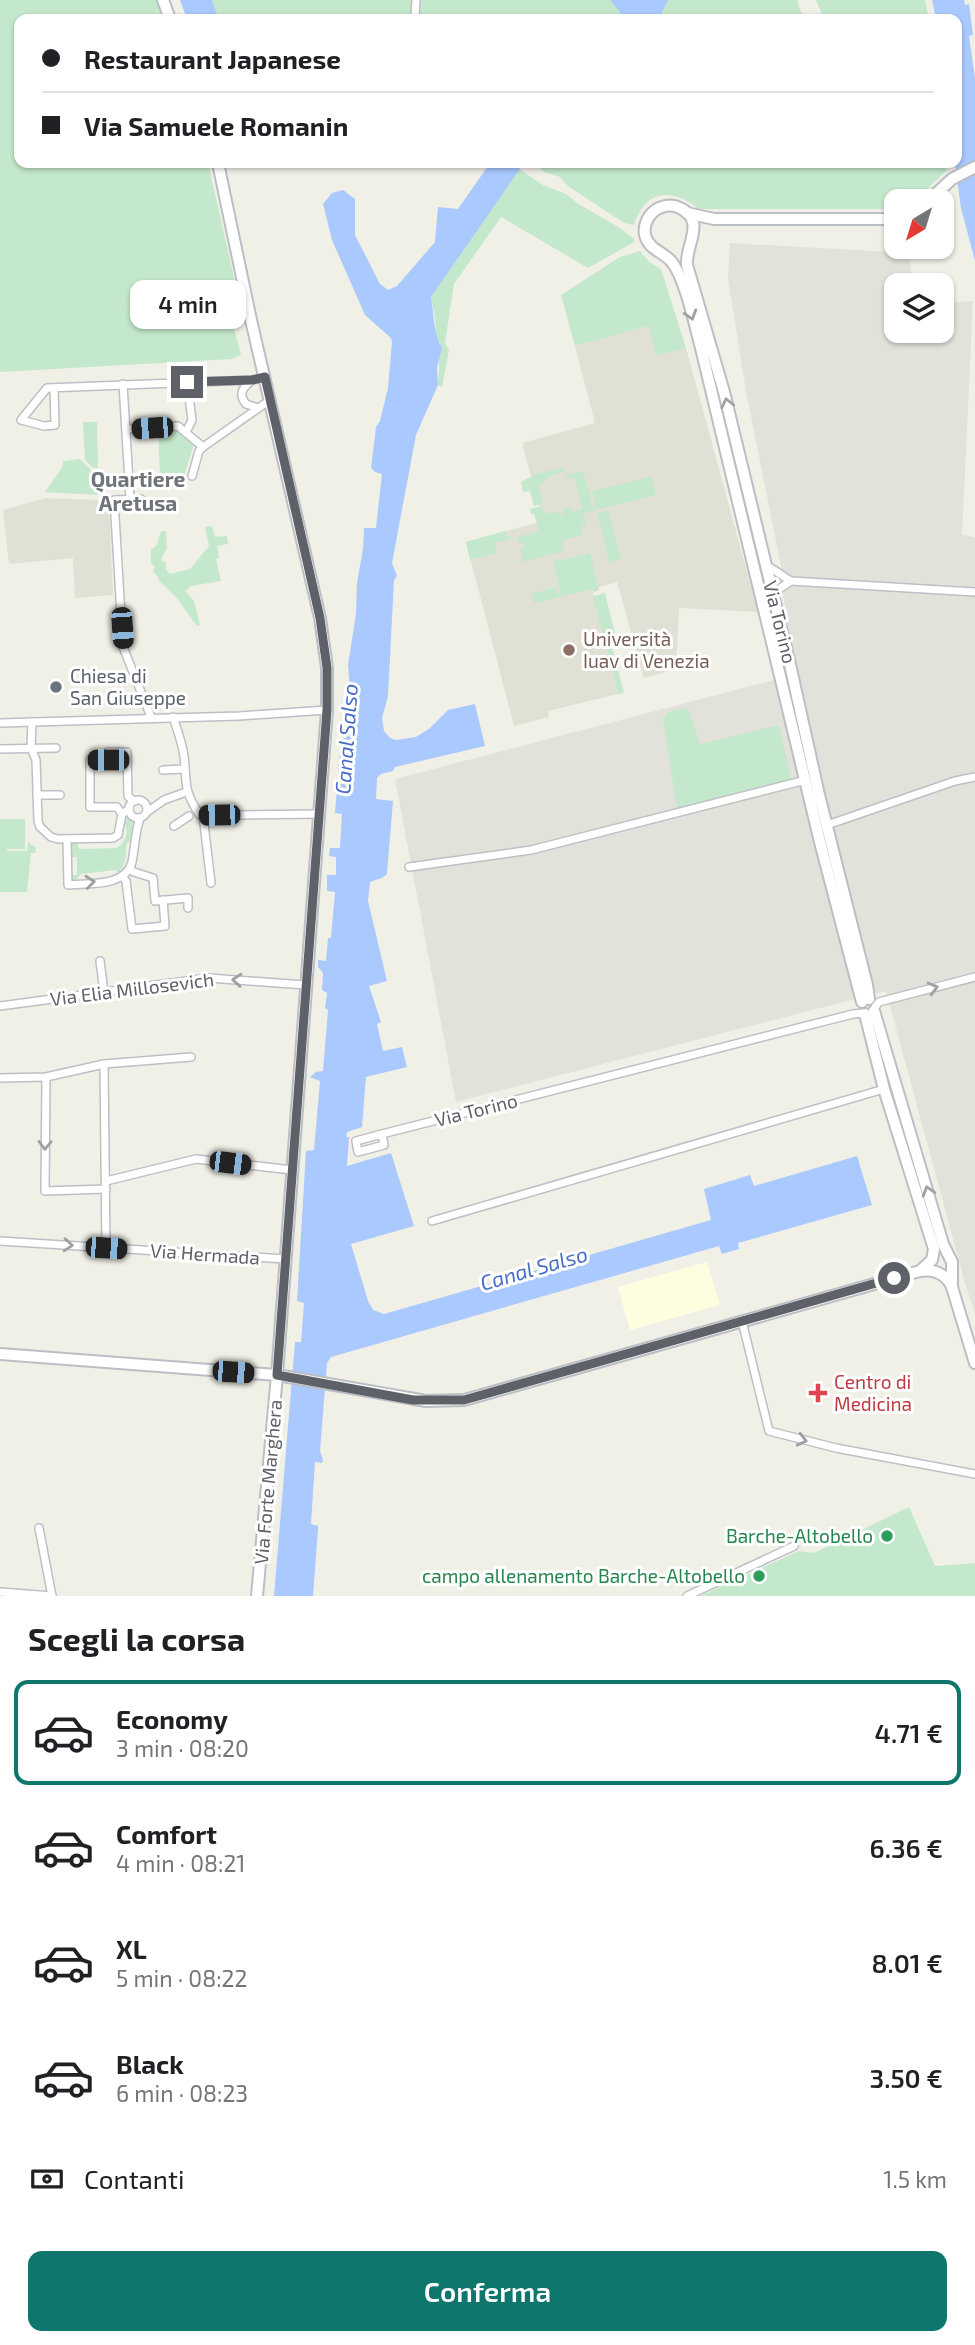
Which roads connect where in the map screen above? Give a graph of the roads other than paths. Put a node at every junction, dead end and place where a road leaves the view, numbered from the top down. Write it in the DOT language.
graph roads {
  1 [pos="975,167"];
  2 [pos="219,168"];
  3 [pos="941,189"];
  4 [pos="687,213"];
  5 [pos="715,219"];
  6 [pos="884,219"];
  7 [pos="694,235"];
  8 [pos="689,247"];
  9 [pos="663,254"];
  10 [pos="265,377"];
  11 [pos="252,380"];
  12 [pos="123,384"];
  13 [pos="54,388"];
  14 [pos="189,397"];
  15 [pos="270,400"];
  16 [pos="258,408"];
  17 [pos="126,429"];
  18 [pos="186,432"];
  19 [pos="203,447"];
  20 [pos="192,476"];
  21 [pos="130,498"];
  22 [pos="141,499"];
  23 [pos="765,565"];
  24 [pos="791,581"];
  25 [pos="975,592"];
  26 [pos="773,593"];
  27 [pos="327,710"];
  28 [pos="173,716"];
  29 [pos="151,717"];
  30 [pos="32,722"];
  31 [pos="0,723"];
  32 [pos="32,748"];
  33 [pos="56,748"];
  34 [pos="0,749"];
  35 [pos="185,769"];
  36 [pos="163,770"];
  37 [pos="975,777"];
  38 [pos="806,780"];
  39 [pos="186,792"];
  40 [pos="37,795"];
  41 [pos="60,795"];
  42 [pos="164,800"];
  43 [pos="132,806"];
  44 [pos="319,814"];
  45 [pos="143,815"];
  46 [pos="203,815"];
  47 [pos="189,816"];
  48 [pos="827,825"];
  49 [pos="174,826"];
  50 [pos="67,839"];
  51 [pos="409,867"];
  52 [pos="130,869"];
  53 [pos="123,877"];
  54 [pos="211,883"];
  55 [pos="159,900"];
  56 [pos="188,908"];
  57 [pos="100,961"];
  58 [pos="975,977"];
  59 [pos="305,985"];
  60 [pos="104,992"];
  61 [pos="0,1006"];
  62 [pos="865,1009"];
  63 [pos="191,1057"];
  64 [pos="104,1064"];
  65 [pos="46,1077"];
  66 [pos="0,1079"];
  67 [pos="884,1088"];
  68 [pos="382,1134"];
  69 [pos="292,1170"];
  70 [pos="106,1185"];
  71 [pos="432,1221"];
  72 [pos="0,1241"];
  73 [pos="106,1248"];
  74 [pos="948,1256"];
  75 [pos="285,1259"];
  76 [pos="933,1259"];
  77 [pos="920,1271"];
  78 [pos="943,1272"];
  79 [pos="742,1321"];
  80 [pos="0,1354"];
  81 [pos="975,1363"];
  82 [pos="282,1376"];
  83 [pos="975,1474"];
  84 [pos="39,1528"];
  85 [pos="794,1546"];
  86 [pos="0,1592"];
  87 [pos="52,1596"];
  88 [pos="257,1596"];
  89 [pos="687,1596"];
  1 -- 3 [label="street"];
  2 -- 10 [label="street, Via Forte Marghera"];
  4 -- 5 [label="street"];
  4 -- 7 [label="street"];
  4 -- 9 [label="street, Via Torino"];
  5 -- 6 [label="street"];
  5 -- 7 [label="street"];
  7 -- 8 [label="street, Via Torino"];
  8 -- 9 [label="street"];
  23 -- 8 [label="street, Via Torino, one-way"];
  9 -- 38 [label="street, Via Torino, one-way"];
  10 -- 11 [label="street"];
  10 -- 15 [label="street, Via Forte Marghera"];
  11 -- 12 [label="street"];
  11 -- 16 [label="street"];
  12 -- 13 [label="street"];
  12 -- 17 [label="street"];
  13 -- 13 [label="street"];
  14 -- 18 [label="street"];
  15 -- 16 [label="street"];
  15 -- 27 [label="street, Via Forte Marghera"];
  16 -- 19 [label="street"];
  17 -- 18 [label="street"];
  17 -- 21 [label="street"];
  18 -- 19 [label="street"];
  19 -- 20 [label="street"];
  21 -- 22 [label="street"];
  21 -- 29 [label="street"];
  23 -- 24 [label="street"];
  23 -- 26 [label="street, Via Torino"];
  24 -- 25 [label="street"];
  24 -- 26 [label="street"];
  26 -- 48 [label="street, Via Torino"];
  27 -- 28 [label="street"];
  27 -- 44 [label="street, Via Forte Marghera"];
  28 -- 29 [label="street"];
  28 -- 35 [label="street"];
  29 -- 30 [label="street"];
  30 -- 31 [label="street"];
  30 -- 32 [label="street"];
  32 -- 33 [label="street"];
  32 -- 34 [label="street"];
  32 -- 40 [label="street"];
  35 -- 36 [label="street"];
  35 -- 39 [label="street"];
  37 -- 48 [label="street"];
  38 -- 51 [label="street"];
  38 -- 62 [label="street, Via Torino"];
  39 -- 42 [label="street"];
  39 -- 46 [label="street"];
  40 -- 41 [label="street"];
  40 -- 50 [label="street"];
  42 -- 43 [label="street"];
  42 -- 45 [label="street"];
  43 -- 43 [label="street"];
  43 -- 45 [label="street"];
  43 -- 45 [label="street"];
  43 -- 50 [label="street"];
  44 -- 46 [label="street"];
  44 -- 59 [label="street, Via Forte Marghera"];
  45 -- 52 [label="street"];
  46 -- 54 [label="street"];
  47 -- 49 [label="street"];
  48 -- 62 [label="street, Via Torino"];
  50 -- 53 [label="street, one-way"];
  52 -- 53 [label="street"];
  52 -- 55 [label="street"];
  53 -- 55 [label="street"];
  55 -- 56 [label="street"];
  57 -- 60 [label="street"];
  62 -- 58 [label="street, one-way"];
  59 -- 60 [label="street, Via Elia Millosevich, one-way"];
  59 -- 69 [label="street, Via Forte Marghera"];
  60 -- 61 [label="street, Via Elia Millosevich"];
  62 -- 67 [label="street, Via Torino"];
  62 -- 68 [label="street, Via Torino"];
  74 -- 62 [label="street, Via Torino, one-way"];
  63 -- 64 [label="street"];
  64 -- 65 [label="street"];
  64 -- 70 [label="street"];
  65 -- 66 [label="street"];
  65 -- 70 [label="street, one-way"];
  67 -- 71 [label="street"];
  67 -- 76 [label="street, Via Torino"];
  69 -- 70 [label="street"];
  69 -- 75 [label="street, Via Forte Marghera"];
  70 -- 73 [label="street"];
  72 -- 73 [label="street, Via Hermada, one-way"];
  73 -- 75 [label="street, Via Hermada"];
  74 -- 76 [label="street"];
  74 -- 78 [label="street, Via Torino"];
  75 -- 82 [label="street, Via Forte Marghera"];
  76 -- 77 [label="street"];
  76 -- 78 [label="street, Via Torino"];
  77 -- 78 [label="street"];
  77 -- 79 [label="street"];
  78 -- 81 [label="street, Via Torino"];
  79 -- 82 [label="street"];
  79 -- 83 [label="street, one-way"];
  80 -- 82 [label="street"];
  82 -- 88 [label="street, Via Forte Marghera"];
  84 -- 87 [label="street"];
  85 -- 89 [label="street"];
  86 -- 87 [label="street"];
}
